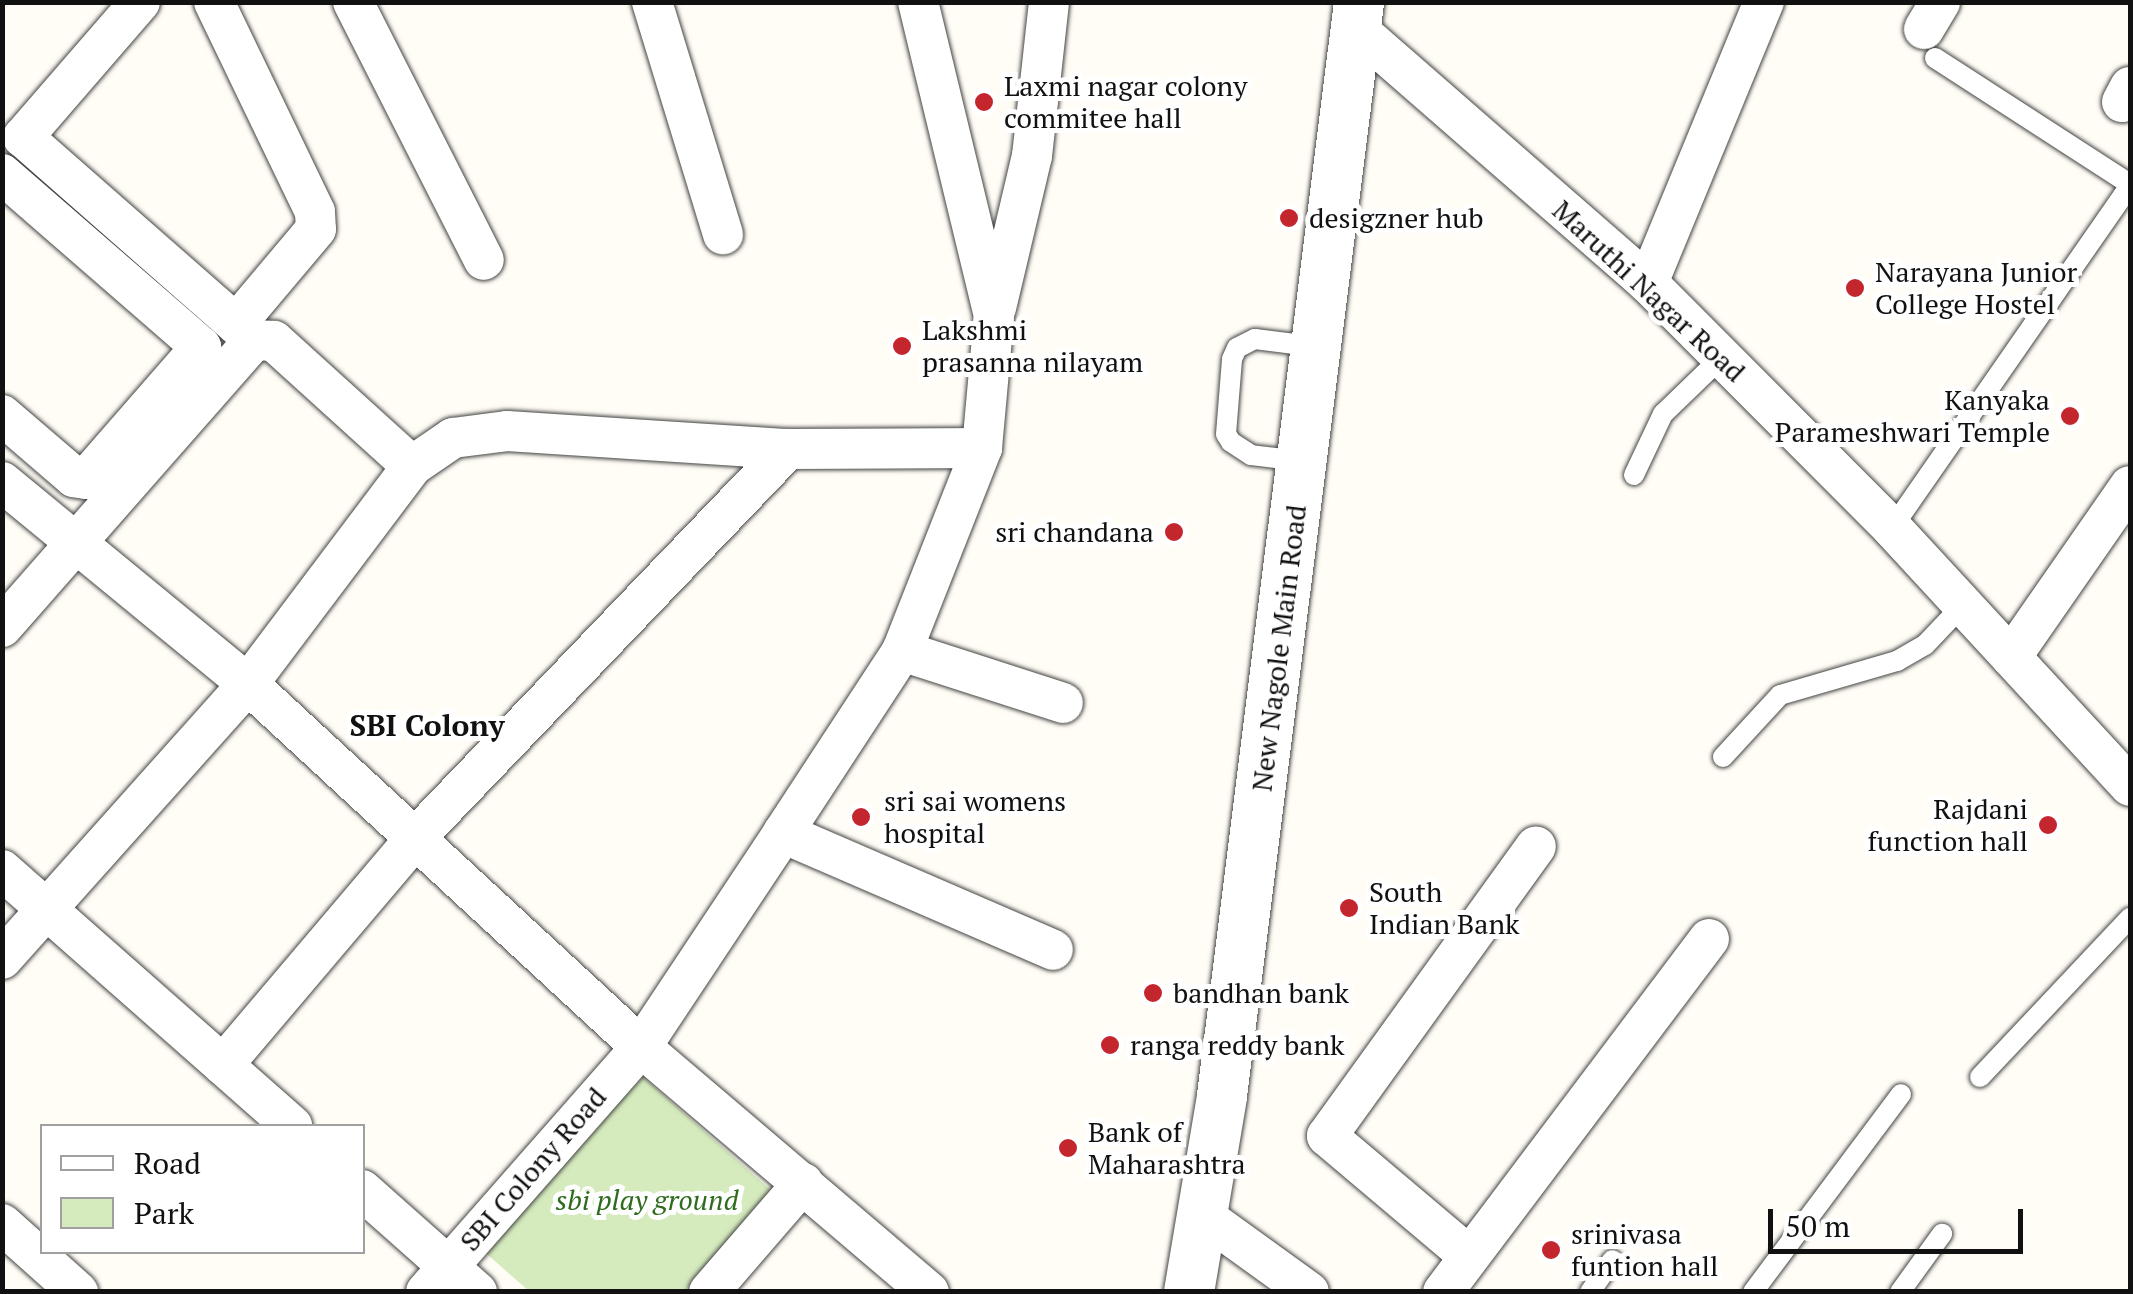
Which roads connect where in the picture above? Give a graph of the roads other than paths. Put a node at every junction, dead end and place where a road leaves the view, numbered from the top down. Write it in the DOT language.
graph roads {
  1 [pos="140,2"];
  2 [pos="214,2"];
  3 [pos="353,2"];
  4 [pos="652,2"];
  5 [pos="918,2"];
  6 [pos="1049,2"];
  7 [pos="1764,2"];
  8 [pos="1359,16"];
  9 [pos="1933,30"];
  10 [pos="2,174"];
  11 [pos="2130,185"];
  12 [pos="723,234"];
  13 [pos="484,260"];
  14 [pos="1648,282"];
  15 [pos="994,316"];
  16 [pos="245,332"];
  17 [pos="1318,347"];
  18 [pos="1722,357"];
  19 [pos="2,416"];
  20 [pos="982,448"];
  21 [pos="788,449"];
  22 [pos="1303,462"];
  23 [pos="412,466"];
  24 [pos="62,467"];
  25 [pos="1634,475"];
  26 [pos="2130,486"];
  27 [pos="16,493"];
  28 [pos="1892,528"];
  29 [pos="77,543"];
  30 [pos="1963,605"];
  31 [pos="2,627"];
  32 [pos="902,651"];
  33 [pos="2012,657"];
  34 [pos="248,684"];
  35 [pos="1063,703"];
  36 [pos="1723,757"];
  37 [pos="2129,780"];
  38 [pos="783,833"];
  39 [pos="418,836"];
  40 [pos="1536,846"];
  41 [pos="2,870"];
  42 [pos="48,911"];
  43 [pos="2130,918"];
  44 [pos="1709,939"];
  45 [pos="1053,950"];
  46 [pos="2,959"];
  47 [pos="641,1048"];
  48 [pos="224,1065"];
  49 [pos="1980,1077"];
  50 [pos="1900,1094"];
  51 [pos="290,1124"];
  52 [pos="804,1182"];
  53 [pos="365,1193"];
  54 [pos="1205,1216"];
  55 [pos="2,1224"];
  56 [pos="1942,1234"];
  57 [pos="1469,1256"];
  58 [pos="1612,1260"];
  59 [pos="450,1283"];
  60 [pos="78,1292"];
  61 [pos="709,1292"];
  62 [pos="930,1292"];
  63 [pos="1189,1292"];
  64 [pos="1309,1292"];
  65 [pos="1443,1292"];
  66 [pos="1590,1292"];
  67 [pos="1752,1292"];
  68 [pos="1900,1292"];
  1 -- 16 [label="street"];
  2 -- 16 [label="street"];
  3 -- 13 [label="street"];
  4 -- 12 [label="street"];
  5 -- 15 [label="street"];
  6 -- 15 [label="street"];
  7 -- 14 [label="street"];
  8 -- 14 [label="street, Maruthi Nagar Road"];
  8 -- 17 [label="street, New Nagole Main Road"];
  9 -- 11 [label="lane"];
  10 -- 24 [label="street"];
  11 -- 28 [label="lane"];
  14 -- 18 [label="street, Maruthi Nagar Road"];
  15 -- 20 [label="street, SBI Colony Road"];
  16 -- 23 [label="street"];
  16 -- 29 [label="street"];
  17 -- 22 [label="street, New Nagole Main Road"];
  17 -- 22 [label="lane"];
  18 -- 25 [label="lane"];
  18 -- 28 [label="street, Maruthi Nagar Road"];
  19 -- 24 [label="street"];
  20 -- 21 [label="street"];
  20 -- 32 [label="street, SBI Colony Road"];
  21 -- 23 [label="street"];
  21 -- 39 [label="street"];
  22 -- 54 [label="street, New Nagole Main Road"];
  23 -- 34 [label="street"];
  24 -- 27 [label="street"];
  26 -- 33 [label="street"];
  27 -- 29 [label="street"];
  28 -- 30 [label="street, Maruthi Nagar Road"];
  29 -- 31 [label="street"];
  29 -- 34 [label="street"];
  30 -- 33 [label="street, Maruthi Nagar Road"];
  30 -- 36 [label="lane"];
  32 -- 35 [label="street"];
  32 -- 38 [label="street, SBI Colony Road"];
  33 -- 37 [label="street, Maruthi Nagar Road"];
  34 -- 39 [label="street"];
  34 -- 42 [label="street"];
  38 -- 45 [label="street"];
  38 -- 47 [label="street, SBI Colony Road"];
  39 -- 47 [label="street"];
  39 -- 48 [label="street"];
  40 -- 57 [label="street"];
  41 -- 42 [label="street"];
  42 -- 46 [label="street"];
  42 -- 48 [label="street"];
  43 -- 49 [label="lane"];
  44 -- 57 [label="street"];
  47 -- 52 [label="street"];
  47 -- 59 [label="street, SBI Colony Road"];
  48 -- 51 [label="street"];
  50 -- 67 [label="lane"];
  52 -- 61 [label="street"];
  52 -- 62 [label="street"];
  53 -- 59 [label="street"];
  54 -- 63 [label="street, New Nagole Main Road"];
  54 -- 64 [label="street"];
  55 -- 60 [label="street"];
  56 -- 68 [label="lane"];
  57 -- 65 [label="street"];
  58 -- 66 [label="lane"];
}
